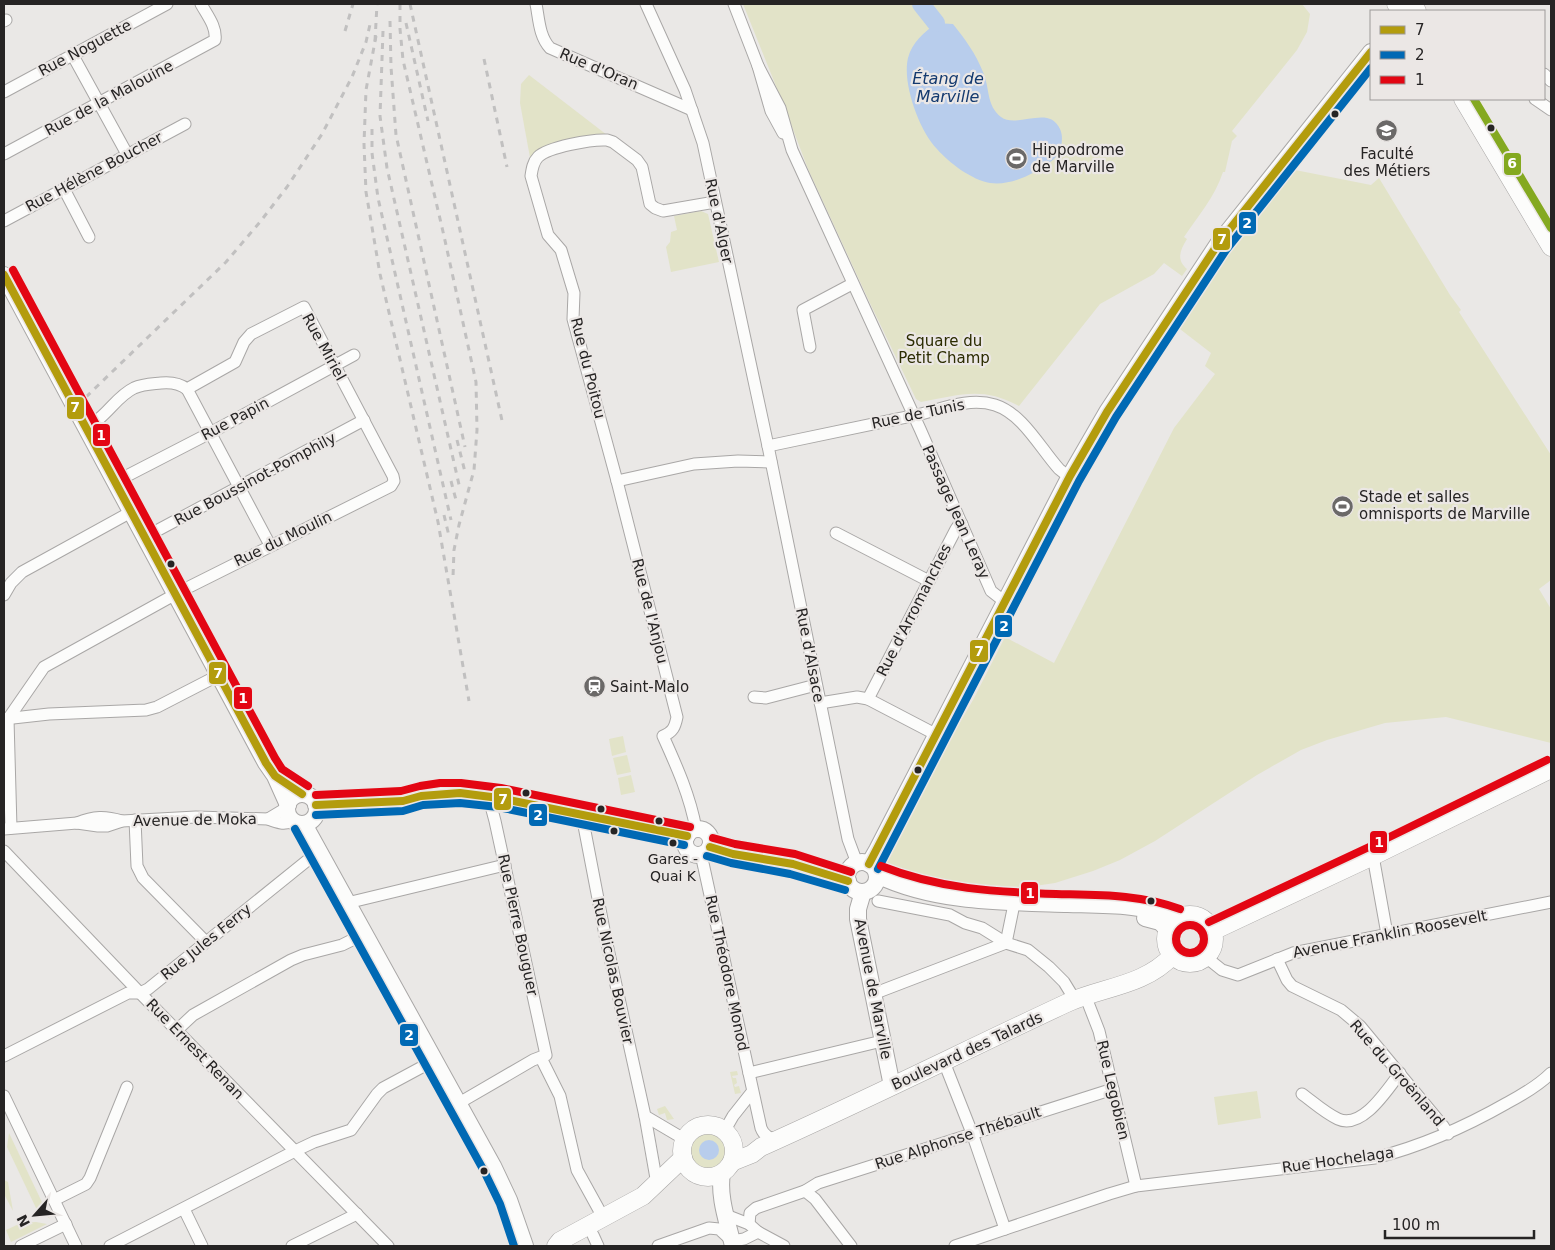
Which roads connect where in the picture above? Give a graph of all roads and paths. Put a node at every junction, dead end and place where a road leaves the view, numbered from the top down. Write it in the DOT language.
graph roads {
  1 [pos="167,4"];
  2 [pos="201,4"];
  3 [pos="536,4"];
  4 [pos="646,4"];
  5 [pos="734,4"];
  6 [pos="1396,4"];
  7 [pos="1412,8"];
  8 [pos="1370,53"];
  9 [pos="72,54"];
  10 [pos="4,92"];
  11 [pos="1464,100"];
  12 [pos="1477,100"];
  13 [pos="1536,100"];
  14 [pos="100,103"];
  15 [pos="692,110"];
  16 [pos="1551,110"];
  17 [pos="185,124"];
  18 [pos="4,154"];
  19 [pos="127,154"];
  20 [pos="64,189"];
  21 [pos="715,202"];
  22 [pos="4,221"];
  23 [pos="1551,227"];
  24 [pos="89,237"];
  25 [pos="1551,247"];
  26 [pos="4,275"];
  27 [pos="852,284"];
  28 [pos="810,347"];
  29 [pos="354,355"];
  30 [pos="335,365"];
  31 [pos="187,389"];
  32 [pos="914,415"];
  33 [pos="364,420"];
  34 [pos="85,427"];
  35 [pos="210,433"];
  36 [pos="768,446"];
  37 [pos="771,462"];
  38 [pos="1070,476"];
  39 [pos="618,481"];
  40 [pos="115,482"];
  41 [pos="391,486"];
  42 [pos="239,488"];
  43 [pos="131,512"];
  44 [pos="962,524"];
  45 [pos="836,533"];
  46 [pos="145,537"];
  47 [pos="270,545"];
  48 [pos="929,581"];
  49 [pos="176,594"];
  50 [pos="4,595"];
  51 [pos="1005,602"];
  52 [pos="219,675"];
  53 [pos="816,685"];
  54 [pos="754,697"];
  55 [pos="868,699"];
  56 [pos="820,703"];
  57 [pos="6,719"];
  58 [pos="937,735"];
  59 [pos="1551,769"];
  60 [pos="275,776"];
  61 [pos="302,794"];
  62 [pos="488,801"];
  63 [pos="316,805"];
  64 [pos="293,814"];
  65 [pos="135,820"];
  66 [pos="584,826"];
  67 [pos="7,828"];
  68 [pos="689,836"];
  69 [pos="707,847"];
  70 [pos="4,851"];
  71 [pos="319,851"];
  72 [pos="1373,856"];
  73 [pos="504,865"];
  74 [pos="864,879"];
  75 [pos="1551,902"];
  76 [pos="347,903"];
  77 [pos="1013,909"];
  78 [pos="1172,924"];
  79 [pos="1213,931"];
  80 [pos="364,934"];
  81 [pos="1386,934"];
  82 [pos="206,942"];
  83 [pos="1006,943"];
  84 [pos="1172,956"];
  85 [pos="1206,958"];
  86 [pos="1277,959"];
  87 [pos="140,993"];
  88 [pos="873,994"];
  89 [pos="1080,997"];
  90 [pos="177,1030"];
  91 [pos="882,1041"];
  92 [pos="4,1056"];
  93 [pos="544,1056"];
  94 [pos="435,1060"];
  95 [pos="944,1062"];
  96 [pos="748,1073"];
  97 [pos="1400,1073"];
  98 [pos="1551,1073"];
  99 [pos="892,1086"];
  100 [pos="127,1087"];
  101 [pos="1113,1089"];
  102 [pos="752,1092"];
  103 [pos="1302,1094"];
  104 [pos="4,1096"];
  105 [pos="459,1103"];
  106 [pos="645,1116"];
  107 [pos="972,1133"];
  108 [pos="1448,1134"];
  109 [pos="730,1136"];
  110 [pos="684,1139"];
  111 [pos="778,1139"];
  112 [pos="761,1147"];
  113 [pos="295,1151"];
  114 [pos="686,1164"];
  115 [pos="727,1168"];
  116 [pos="657,1184"];
  117 [pos="1136,1186"];
  118 [pos="805,1191"];
  119 [pos="54,1200"];
  120 [pos="184,1209"];
  121 [pos="357,1214"];
  122 [pos="726,1216"];
  123 [pos="604,1219"];
  124 [pos="66,1224"];
  125 [pos="754,1228"];
  126 [pos="1005,1229"];
  127 [pos="595,1241"];
  128 [pos="980,1242"];
  129 [pos="732,1244"];
  130 [pos="21,1246"];
  131 [pos="76,1246"];
  132 [pos="110,1246"];
  133 [pos="202,1246"];
  134 [pos="292,1246"];
  135 [pos="388,1246"];
  136 [pos="525,1246"];
  137 [pos="556,1246"];
  138 [pos="572,1246"];
  139 [pos="658,1246"];
  140 [pos="784,1246"];
  141 [pos="851,1246"];
  142 [pos="956,1246"];
  1 -- 9 [label="street, Rue Noguette"];
  2 -- 14 [label="street, Rue de la Malouine"];
  3 -- 15 [label="street, Rue d'Oran"];
  4 -- 15 [label="street, Rue d'Alger"];
  5 -- 27 [label="street, Passage Jean Leray"];
  6 -- 7 [label="main road"];
  8 -- 38 [label="street, Avenue de Marville"];
  9 -- 10 [label="street, Rue Noguette"];
  9 -- 14 [label="street"];
  11 -- 25 [label="main road"];
  12 -- 23 [label="main road"];
  13 -- 16 [label="street"];
  14 -- 18 [label="street, Rue de la Malouine"];
  14 -- 19 [label="street"];
  15 -- 21 [label="street, Rue d'Alger"];
  17 -- 19 [label="street, Rue Hélène Boucher"];
  19 -- 20 [label="street, Rue Hélène Boucher"];
  20 -- 22 [label="street, Rue Hélène Boucher"];
  20 -- 24 [label="street"];
  21 -- 36 [label="street, Rue d'Alger"];
  21 -- 39 [label="street, Rue du Poitou"];
  26 -- 34 [label="street"];
  27 -- 28 [label="street"];
  27 -- 32 [label="street, Passage Jean Leray"];
  29 -- 30 [label="street, Rue Papin"];
  30 -- 31 [label="street, Rue Miriel"];
  30 -- 33 [label="street, Rue Miriel"];
  30 -- 35 [label="street, Rue Papin"];
  31 -- 34 [label="street"];
  31 -- 35 [label="street"];
  32 -- 36 [label="street, Rue de Tunis"];
  32 -- 38 [label="street, Rue de Tunis"];
  32 -- 44 [label="street, Passage Jean Leray"];
  33 -- 41 [label="street, Rue Miriel"];
  33 -- 42 [label="street, Rue Boussinot-Pomphily"];
  34 -- 40 [label="street"];
  35 -- 40 [label="street, Rue Papin"];
  35 -- 42 [label="street"];
  36 -- 37 [label="street, Rue d'Alsace"];
  37 -- 39 [label="street"];
  37 -- 53 [label="street, Rue d'Alsace"];
  38 -- 51 [label="street, Avenue de Marville"];
  39 -- 68 [label="street, Rue de l'Anjou"];
  40 -- 43 [label="street"];
  41 -- 47 [label="street, Rue du Moulin"];
  42 -- 46 [label="street, Rue Boussinot-Pomphily"];
  42 -- 47 [label="street"];
  43 -- 46 [label="street"];
  43 -- 50 [label="street"];
  44 -- 48 [label="street, Rue d'Arromanches"];
  44 -- 51 [label="street, Passage Jean Leray"];
  45 -- 48 [label="street"];
  46 -- 49 [label="street"];
  47 -- 49 [label="street, Rue du Moulin"];
  48 -- 55 [label="street, Rue d'Arromanches"];
  49 -- 52 [label="street"];
  49 -- 57 [label="street, Rue du Moulin"];
  51 -- 58 [label="street, Avenue de Marville"];
  52 -- 57 [label="street"];
  52 -- 60 [label="street"];
  53 -- 54 [label="street"];
  53 -- 56 [label="street, Rue d'Alsace"];
  55 -- 56 [label="street"];
  55 -- 58 [label="street"];
  56 -- 74 [label="street, Rue d'Alsace"];
  57 -- 67 [label="street"];
  58 -- 74 [label="street, Avenue de Marville"];
  59 -- 72 [label="main road"];
  60 -- 61 [label="street"];
  60 -- 64 [label="street"];
  61 -- 63 [label="street"];
  61 -- 64 [label="street"];
  62 -- 63 [label="street"];
  62 -- 66 [label="street"];
  62 -- 68 [label="street"];
  62 -- 73 [label="street, Rue Pierre Bouguer"];
  63 -- 64 [label="street"];
  64 -- 65 [label="street, Avenue de Moka"];
  64 -- 71 [label="street"];
  65 -- 67 [label="street, Avenue de Moka"];
  65 -- 82 [label="street"];
  66 -- 68 [label="street"];
  66 -- 106 [label="street, Rue Nicolas Bouvier"];
  68 -- 69 [label="street"];
  68 -- 69 [label="street"];
  69 -- 74 [label="street"];
  69 -- 96 [label="street, Rue Théodore Monod"];
  70 -- 87 [label="street, Rue Ernest Renan"];
  71 -- 76 [label="street"];
  71 -- 82 [label="street, Rue Jules Ferry"];
  72 -- 79 [label="main road"];
  72 -- 81 [label="street"];
  73 -- 76 [label="street"];
  73 -- 93 [label="street, Rue Pierre Bouguer"];
  74 -- 77 [label="street"];
  74 -- 78 [label="street"];
  74 -- 83 [label="street, Rue Legobien"];
  74 -- 88 [label="street, Avenue de Marville"];
  75 -- 81 [label="street, Avenue Franklin Roosevelt"];
  76 -- 80 [label="street"];
  77 -- 78 [label="street"];
  77 -- 83 [label="street"];
  78 -- 79 [label="main road"];
  78 -- 84 [label="main road"];
  79 -- 85 [label="main road"];
  80 -- 90 [label="street"];
  80 -- 94 [label="street"];
  81 -- 86 [label="street, Avenue Franklin Roosevelt"];
  82 -- 87 [label="street, Rue Jules Ferry"];
  83 -- 88 [label="street"];
  83 -- 89 [label="street, Rue Legobien"];
  84 -- 85 [label="main road"];
  84 -- 89 [label="main road, Boulevard des Talards"];
  85 -- 86 [label="street, Avenue Franklin Roosevelt"];
  86 -- 97 [label="street, Rue du Groënland"];
  87 -- 90 [label="street, Rue Ernest Renan"];
  87 -- 92 [label="street, Rue Jules Ferry"];
  88 -- 91 [label="street, Avenue de Marville"];
  89 -- 95 [label="main road, Boulevard des Talards"];
  89 -- 101 [label="street, Rue Legobien"];
  90 -- 113 [label="street, Rue Ernest Renan"];
  91 -- 96 [label="street"];
  91 -- 99 [label="street, Avenue de Marville"];
  93 -- 105 [label="street"];
  93 -- 123 [label="street, Rue Pierre Bouguer"];
  94 -- 105 [label="street"];
  94 -- 113 [label="street"];
  95 -- 99 [label="main road, Boulevard des Talards"];
  95 -- 107 [label="street"];
  96 -- 102 [label="street, Rue Théodore Monod"];
  97 -- 103 [label="street"];
  97 -- 108 [label="street, Rue du Groënland"];
  98 -- 108 [label="street, Rue Hochelaga"];
  99 -- 111 [label="main road, Boulevard des Talards"];
  100 -- 119 [label="street"];
  101 -- 107 [label="street, Rue Alphonse Thébault"];
  101 -- 117 [label="street, Rue Legobien"];
  102 -- 109 [label="street"];
  102 -- 111 [label="street, Rue Théodore Monod"];
  104 -- 119 [label="street"];
  105 -- 136 [label="street"];
  106 -- 110 [label="street"];
  106 -- 116 [label="street, Rue Nicolas Bouvier"];
  107 -- 118 [label="street, Rue Alphonse Thébault"];
  107 -- 126 [label="street"];
  108 -- 117 [label="street, Rue Hochelaga"];
  109 -- 110 [label="main road"];
  109 -- 112 [label="main road"];
  109 -- 115 [label="main road"];
  110 -- 114 [label="main road"];
  111 -- 112 [label="main road, Boulevard des Talards"];
  112 -- 115 [label="main road, Boulevard des Talards"];
  113 -- 120 [label="street"];
  113 -- 121 [label="street, Rue Ernest Renan"];
  114 -- 115 [label="main road"];
  114 -- 116 [label="main road"];
  114 -- 127 [label="main road"];
  115 -- 122 [label="street"];
  116 -- 123 [label="main road"];
  117 -- 126 [label="street, Rue Hochelaga"];
  118 -- 125 [label="street, Rue Alphonse Thébault"];
  118 -- 141 [label="street"];
  119 -- 124 [label="street"];
  120 -- 132 [label="street"];
  120 -- 133 [label="street"];
  121 -- 134 [label="street"];
  121 -- 135 [label="street, Rue Ernest Renan"];
  122 -- 125 [label="street"];
  122 -- 129 [label="street"];
  123 -- 137 [label="main road"];
  124 -- 130 [label="street"];
  124 -- 131 [label="street"];
  125 -- 129 [label="street"];
  125 -- 140 [label="street"];
  126 -- 128 [label="street, Rue Hochelaga"];
  127 -- 138 [label="main road"];
  128 -- 142 [label="street, Rue Hochelaga"];
  129 -- 139 [label="street"];
}
